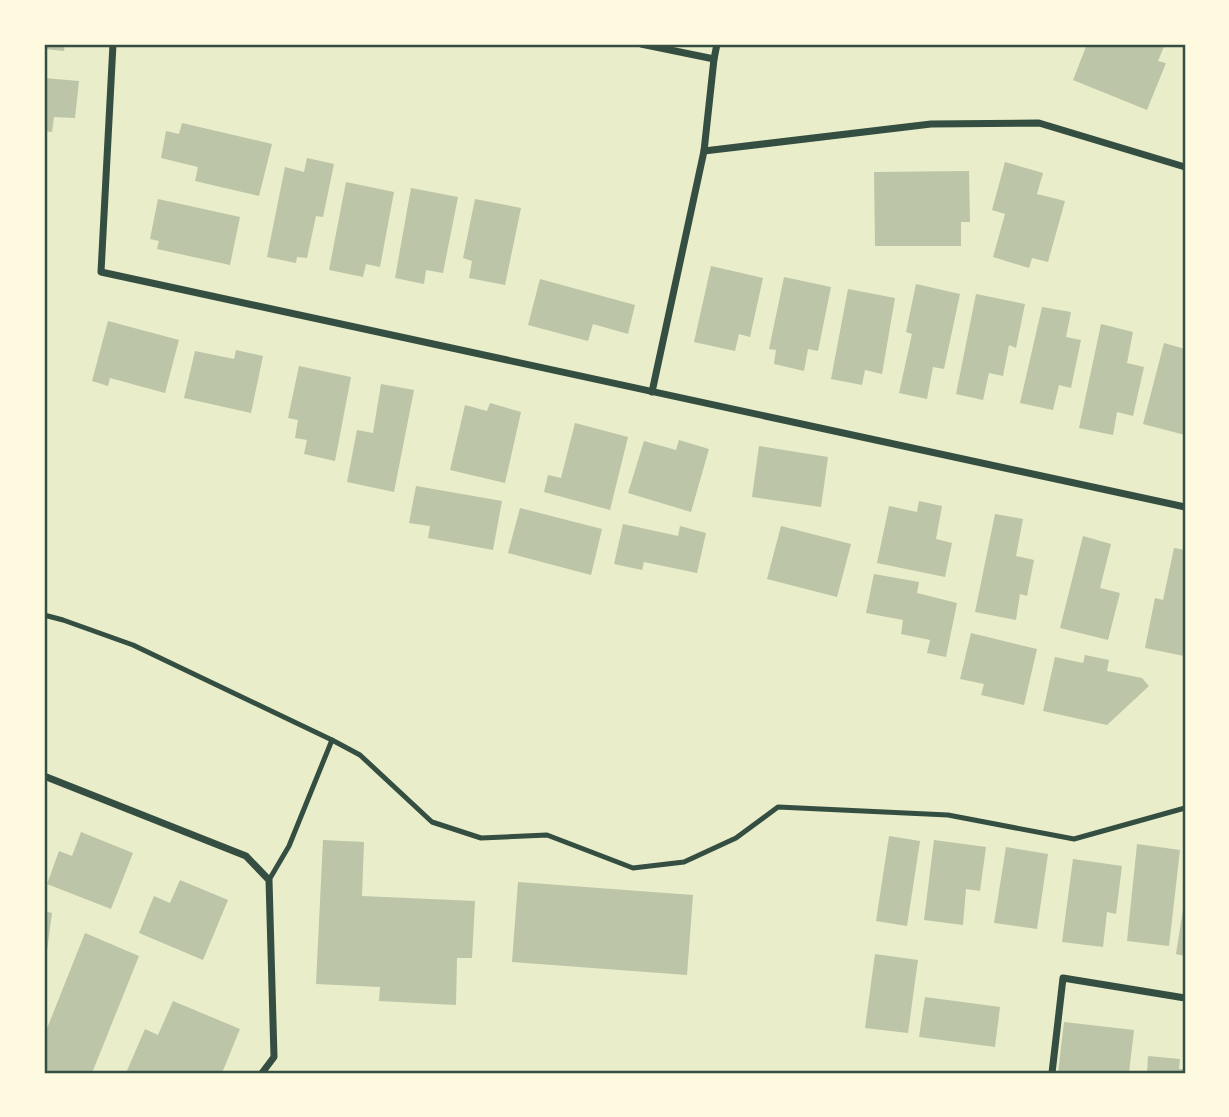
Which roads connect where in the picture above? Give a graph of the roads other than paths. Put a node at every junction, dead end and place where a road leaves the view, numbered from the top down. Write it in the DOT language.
graph roads {
  1 [pos="113,44"];
  2 [pos="641,44"];
  3 [pos="717,44"];
  4 [pos="714,59"];
  5 [pos="704,151"];
  6 [pos="1185,167"];
  7 [pos="652,392"];
  8 [pos="1185,507"];
  9 [pos="44,615"];
  10 [pos="332,740"];
  11 [pos="44,776"];
  12 [pos="1185,808"];
  13 [pos="269,880"];
  14 [pos="1185,998"];
  15 [pos="262,1073"];
  16 [pos="1052,1073"];
  1 -- 7 [label="street"];
  2 -- 4 [label="street"];
  3 -- 4 [label="street"];
  4 -- 5 [label="street"];
  5 -- 6 [label="street"];
  5 -- 7 [label="street"];
  7 -- 8 [label="street"];
  9 -- 10 [label="lane"];
  10 -- 12 [label="lane"];
  10 -- 13 [label="lane"];
  11 -- 13 [label="street"];
  13 -- 15 [label="street"];
  14 -- 16 [label="street"];
}
